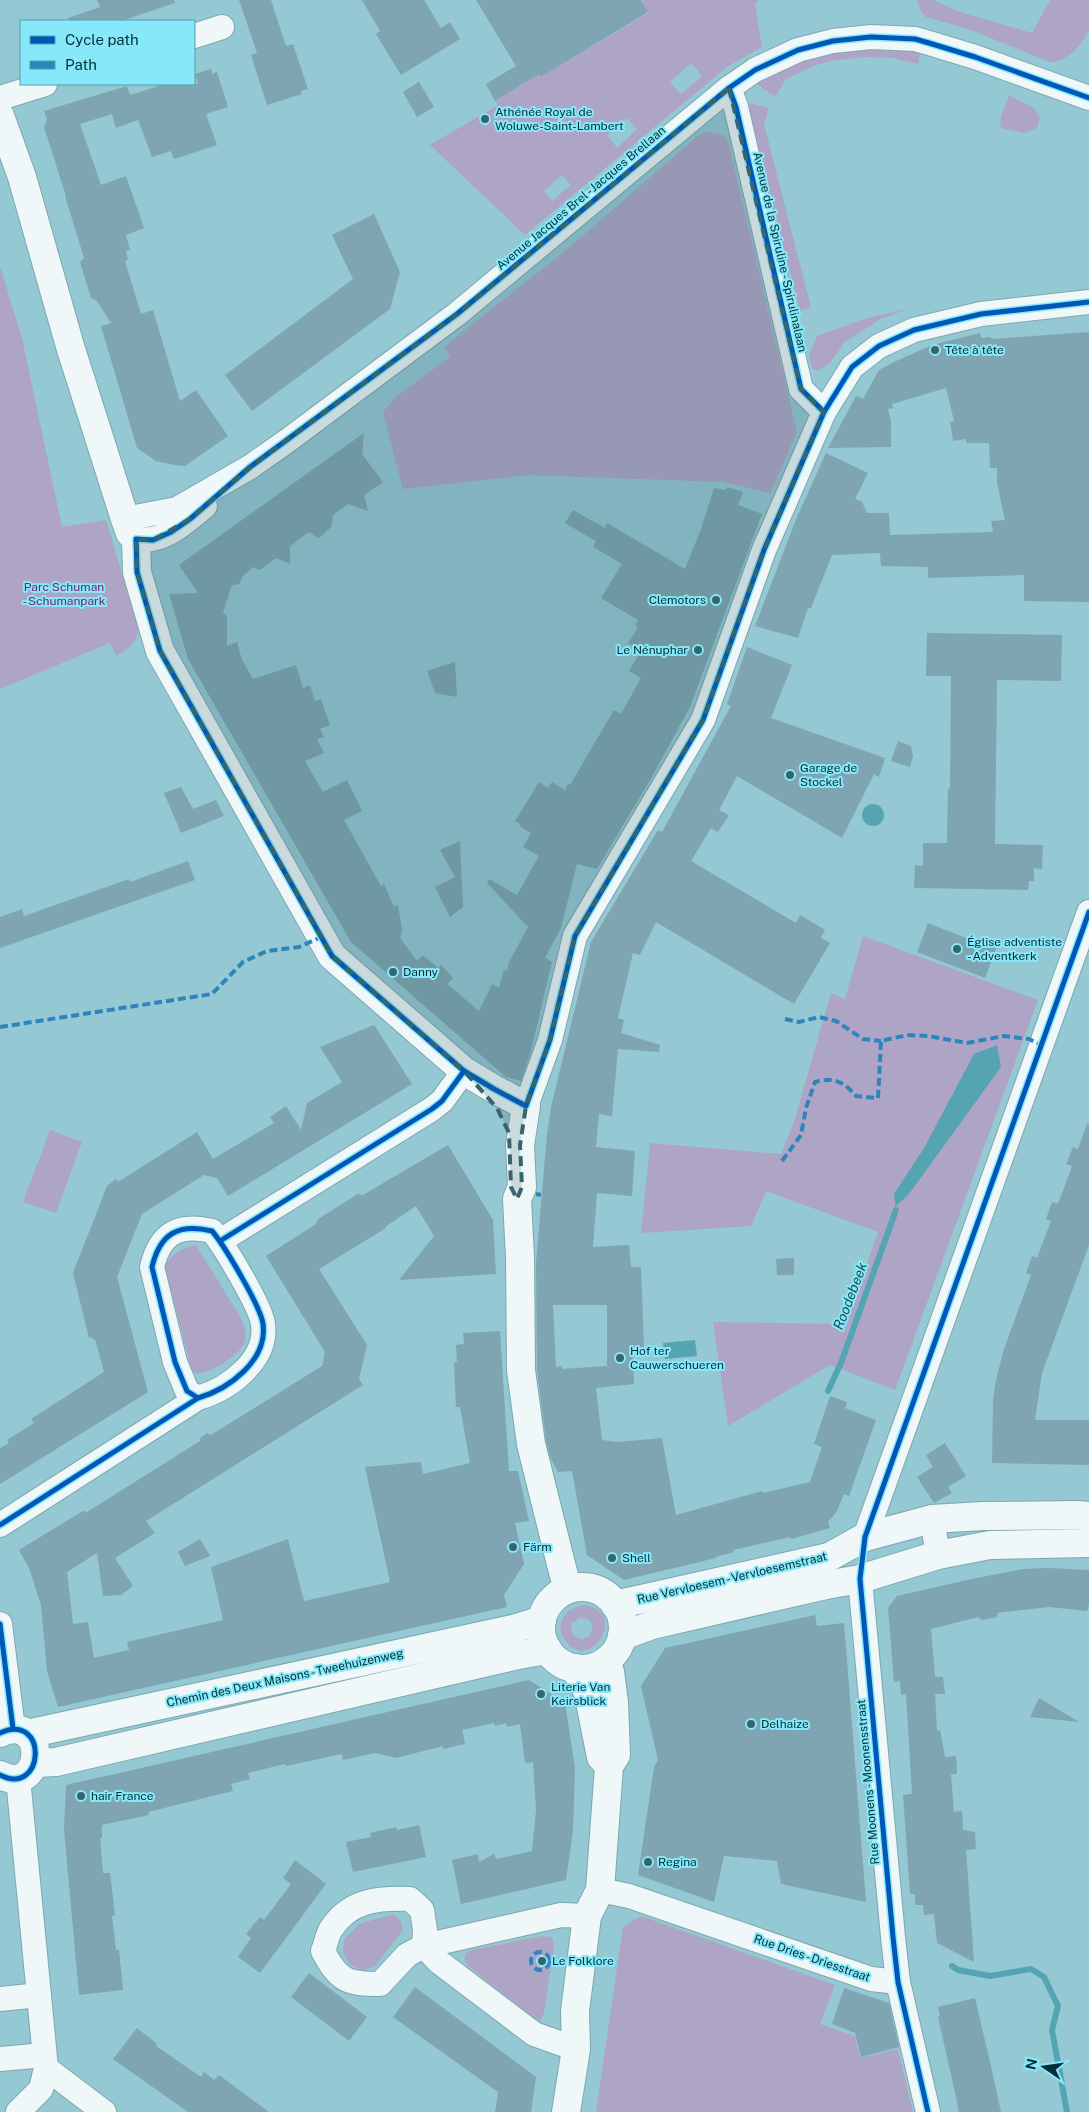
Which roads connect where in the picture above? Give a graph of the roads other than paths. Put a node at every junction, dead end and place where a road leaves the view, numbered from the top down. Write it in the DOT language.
graph roads {
  1 [pos="222,27"];
  2 [pos="195,36"];
  3 [pos="42,85"];
  4 [pos="729,88"];
  5 [pos="0,98"];
  6 [pos="1089,98"];
  7 [pos="0,116"];
  8 [pos="1089,302"];
  9 [pos="824,412"];
  10 [pos="131,529"];
  11 [pos="1089,912"];
  12 [pos="464,1071"];
  13 [pos="526,1106"];
  14 [pos="517,1199"];
  15 [pos="220,1241"];
  16 [pos="198,1398"];
  17 [pos="1089,1516"];
  18 [pos="932,1519"];
  19 [pos="0,1525"];
  20 [pos="865,1537"];
  21 [pos="1089,1542"];
  22 [pos="938,1555"];
  23 [pos="860,1579"];
  24 [pos="572,1588"];
  25 [pos="615,1605"];
  26 [pos="542,1620"];
  27 [pos="0,1624"];
  28 [pos="622,1636"];
  29 [pos="548,1650"];
  30 [pos="606,1661"];
  31 [pos="575,1668"];
  32 [pos="13,1732"];
  33 [pos="609,1766"];
  34 [pos="11,1774"];
  35 [pos="600,1890"];
  36 [pos="587,1916"];
  37 [pos="898,1982"];
  38 [pos="39,1995"];
  39 [pos="0,2000"];
  40 [pos="576,2049"];
  41 [pos="0,2058"];
  42 [pos="45,2062"];
  43 [pos="18,2112"];
  44 [pos="104,2112"];
  45 [pos="566,2112"];
  46 [pos="928,2112"];
  1 -- 2 [label="street"];
  3 -- 5 [label="street"];
  4 -- 6 [label="street, Avenue Jacques Brel - Jacques Brellaan"];
  4 -- 9 [label="street, Avenue de la Spiruline - Spirulinalaan"];
  4 -- 10 [label="street, Avenue Jacques Brel - Jacques Brellaan"];
  7 -- 10 [label="street"];
  8 -- 9 [label="street"];
  9 -- 13 [label="street"];
  10 -- 12 [label="street"];
  11 -- 20 [label="street"];
  12 -- 13 [label="street"];
  12 -- 14 [label="street"];
  12 -- 15 [label="street"];
  13 -- 14 [label="street"];
  14 -- 24 [label="street"];
  15 -- 16 [label="street"];
  15 -- 16 [label="street"];
  16 -- 19 [label="street"];
  17 -- 18 [label="street, Rue Vervloesem - Vervloesemstraat"];
  18 -- 20 [label="street, Rue Vervloesem - Vervloesemstraat"];
  18 -- 22 [label="street"];
  20 -- 25 [label="street, Rue Vervloesem - Vervloesemstraat"];
  21 -- 22 [label="street"];
  22 -- 23 [label="street"];
  23 -- 28 [label="street"];
  23 -- 37 [label="street, Rue Moonens - Moonensstraat"];
  24 -- 25 [label="street"];
  24 -- 26 [label="street"];
  25 -- 28 [label="street"];
  26 -- 29 [label="street"];
  26 -- 32 [label="street, Chemin des Deux Maisons - Tweehuizenweg"];
  27 -- 32 [label="street"];
  28 -- 30 [label="street"];
  29 -- 31 [label="street"];
  29 -- 34 [label="street"];
  30 -- 31 [label="street"];
  30 -- 33 [label="street"];
  31 -- 33 [label="street"];
  32 -- 34 [label="street"];
  33 -- 35 [label="street"];
  34 -- 38 [label="street"];
  35 -- 36 [label="street"];
  35 -- 37 [label="street, Rue Dries - Driesstraat"];
  35 -- 40 [label="street"];
  36 -- 40 [label="street"];
  36 -- 40 [label="street"];
  37 -- 46 [label="street"];
  38 -- 39 [label="street"];
  38 -- 42 [label="street"];
  40 -- 45 [label="street"];
  41 -- 42 [label="street"];
  42 -- 43 [label="street"];
  42 -- 44 [label="street"];
}
